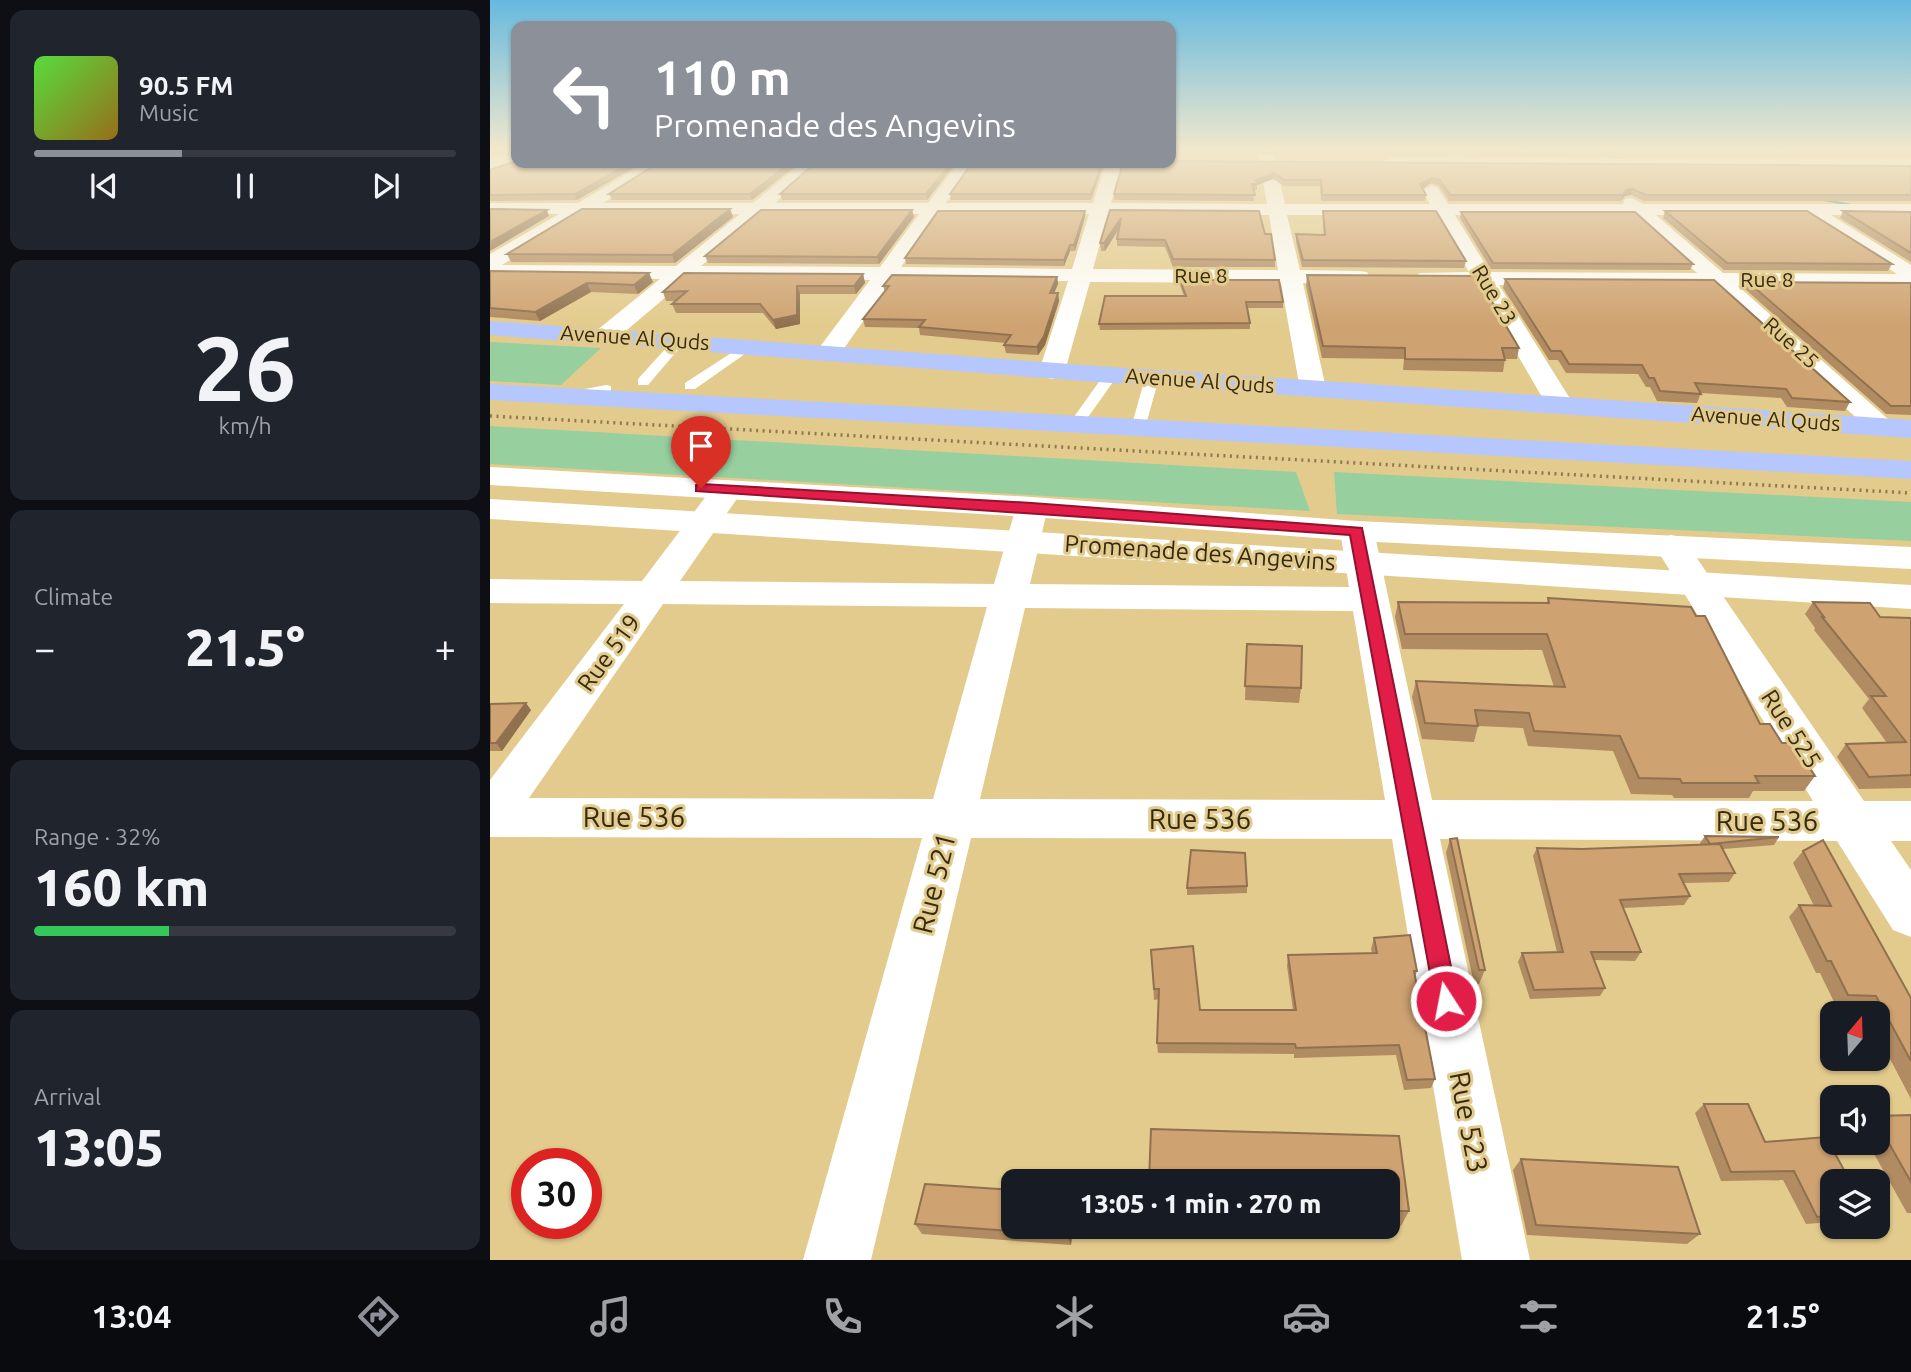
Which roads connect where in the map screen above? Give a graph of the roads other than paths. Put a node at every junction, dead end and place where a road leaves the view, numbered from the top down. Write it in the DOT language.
graph roads {
  1 [pos="581,209"];
  2 [pos="757,209"];
  3 [pos="898,209"];
  4 [pos="933,209"];
  5 [pos="1100,209"];
  6 [pos="1277,209"];
  7 [pos="1442,209"];
  8 [pos="1833,209"];
  9 [pos="1640,210"];
  10 [pos="1810,210"];
  11 [pos="1838,210"];
  12 [pos="1911,211"];
  13 [pos="1911,225"];
  14 [pos="490,263"];
  15 [pos="490,271"];
  16 [pos="683,273"];
  17 [pos="886,274"];
  18 [pos="1911,274"];
  19 [pos="1080,275"];
  20 [pos="1290,277"];
  21 [pos="1483,278"];
  22 [pos="1720,279"];
  23 [pos="1911,281"];
  24 [pos="490,328"];
  25 [pos="605,336"];
  26 [pos="679,341"];
  27 [pos="748,346"];
  28 [pos="829,352"];
  29 [pos="1052,371"];
  30 [pos="643,382"];
  31 [pos="690,386"];
  32 [pos="1106,387"];
  33 [pos="1149,388"];
  34 [pos="606,389"];
  35 [pos="1313,389"];
  36 [pos="490,392"];
  37 [pos="1130,396"];
  38 [pos="566,397"];
  39 [pos="1560,405"];
  40 [pos="1076,424"];
  41 [pos="1883,427"];
  42 [pos="1138,428"];
  43 [pos="1911,429"];
  44 [pos="1911,470"];
  45 [pos="490,476"];
  46 [pos="727,490"];
  47 [pos="490,509"];
  48 [pos="704,521"];
  49 [pos="1027,524"];
  50 [pos="1671,544"];
  51 [pos="1911,558"];
  52 [pos="1362,565"];
  53 [pos="1697,584"];
  54 [pos="490,591"];
  55 [pos="653,592"];
  56 [pos="1008,596"];
  57 [pos="1911,597"];
  58 [pos="490,816"];
  59 [pos="951,818"];
  60 [pos="1412,820"];
  61 [pos="1851,821"];
  62 [pos="1911,821"];
  63 [pos="1911,913"];
  64 [pos="837,1260"];
  65 [pos="1496,1260"];
  1 -- 14 [label="street"];
  2 -- 16 [label="street"];
  3 -- 4 [label="street"];
  4 -- 5 [label="street"];
  4 -- 17 [label="street"];
  5 -- 6 [label="street"];
  5 -- 19 [label="street"];
  6 -- 7 [label="street"];
  6 -- 20 [label="street"];
  7 -- 9 [label="street"];
  7 -- 21 [label="street, Rue 23"];
  8 -- 11 [label="street"];
  9 -- 10 [label="street"];
  9 -- 22 [label="street, Rue 25"];
  10 -- 11 [label="street"];
  10 -- 18 [label="street"];
  11 -- 12 [label="street"];
  11 -- 13 [label="street"];
  15 -- 16 [label="street, Rue 8"];
  16 -- 17 [label="street, Rue 8"];
  16 -- 25 [label="street"];
  17 -- 19 [label="street, Rue 8"];
  17 -- 28 [label="street"];
  19 -- 20 [label="street, Rue 8"];
  19 -- 29 [label="street"];
  20 -- 21 [label="street, Rue 8"];
  20 -- 35 [label="street"];
  21 -- 22 [label="street, Rue 8"];
  21 -- 39 [label="street, Rue 23"];
  22 -- 23 [label="street, Rue 8"];
  22 -- 41 [label="street, Rue 25"];
  24 -- 25 [label="main road, Avenue Al Quds"];
  25 -- 26 [label="main road, Avenue Al Quds"];
  26 -- 27 [label="main road, Avenue Al Quds"];
  26 -- 30 [label="lane"];
  27 -- 28 [label="main road, Avenue Al Quds"];
  27 -- 31 [label="lane"];
  28 -- 29 [label="main road, Avenue Al Quds"];
  29 -- 32 [label="main road, Avenue Al Quds"];
  32 -- 33 [label="main road, Avenue Al Quds"];
  32 -- 40 [label="lane"];
  33 -- 35 [label="main road, Avenue Al Quds"];
  33 -- 37 [label="lane"];
  33 -- 42 [label="lane"];
  34 -- 38 [label="lane"];
  35 -- 39 [label="main road, Avenue Al Quds"];
  36 -- 38 [label="main road, Avenue Al Quds"];
  38 -- 40 [label="main road, Avenue Al Quds"];
  39 -- 41 [label="main road, Avenue Al Quds"];
  40 -- 42 [label="main road, Avenue Al Quds"];
  41 -- 43 [label="main road, Avenue Al Quds"];
  42 -- 44 [label="main road, Avenue Al Quds"];
  45 -- 46 [label="street, Promenade des Angevins"];
  46 -- 48 [label="street, Rue 519"];
  46 -- 49 [label="street, Promenade des Angevins"];
  47 -- 48 [label="street, Promenade des Angevins"];
  48 -- 49 [label="street, Promenade des Angevins"];
  48 -- 55 [label="street, Rue 519"];
  49 -- 52 [label="street, Promenade des Angevins"];
  49 -- 56 [label="street, Rue 521"];
  50 -- 51 [label="street, Promenade des Angevins"];
  50 -- 52 [label="street, Promenade des Angevins"];
  50 -- 53 [label="street, Rue 525"];
  52 -- 53 [label="street, Promenade des Angevins"];
  52 -- 56 [label="street"];
  52 -- 60 [label="street, Rue 523"];
  53 -- 57 [label="street, Promenade des Angevins"];
  53 -- 61 [label="street, Rue 525"];
  54 -- 55 [label="street"];
  55 -- 56 [label="street"];
  55 -- 58 [label="street, Rue 519"];
  56 -- 59 [label="street, Rue 521"];
  58 -- 59 [label="street, Rue 536"];
  59 -- 60 [label="street, Rue 536"];
  59 -- 64 [label="street, Rue 521"];
  60 -- 61 [label="street, Rue 536"];
  60 -- 65 [label="street, Rue 523"];
  61 -- 62 [label="street, Rue 536"];
  61 -- 63 [label="street, Rue 525"];
}
